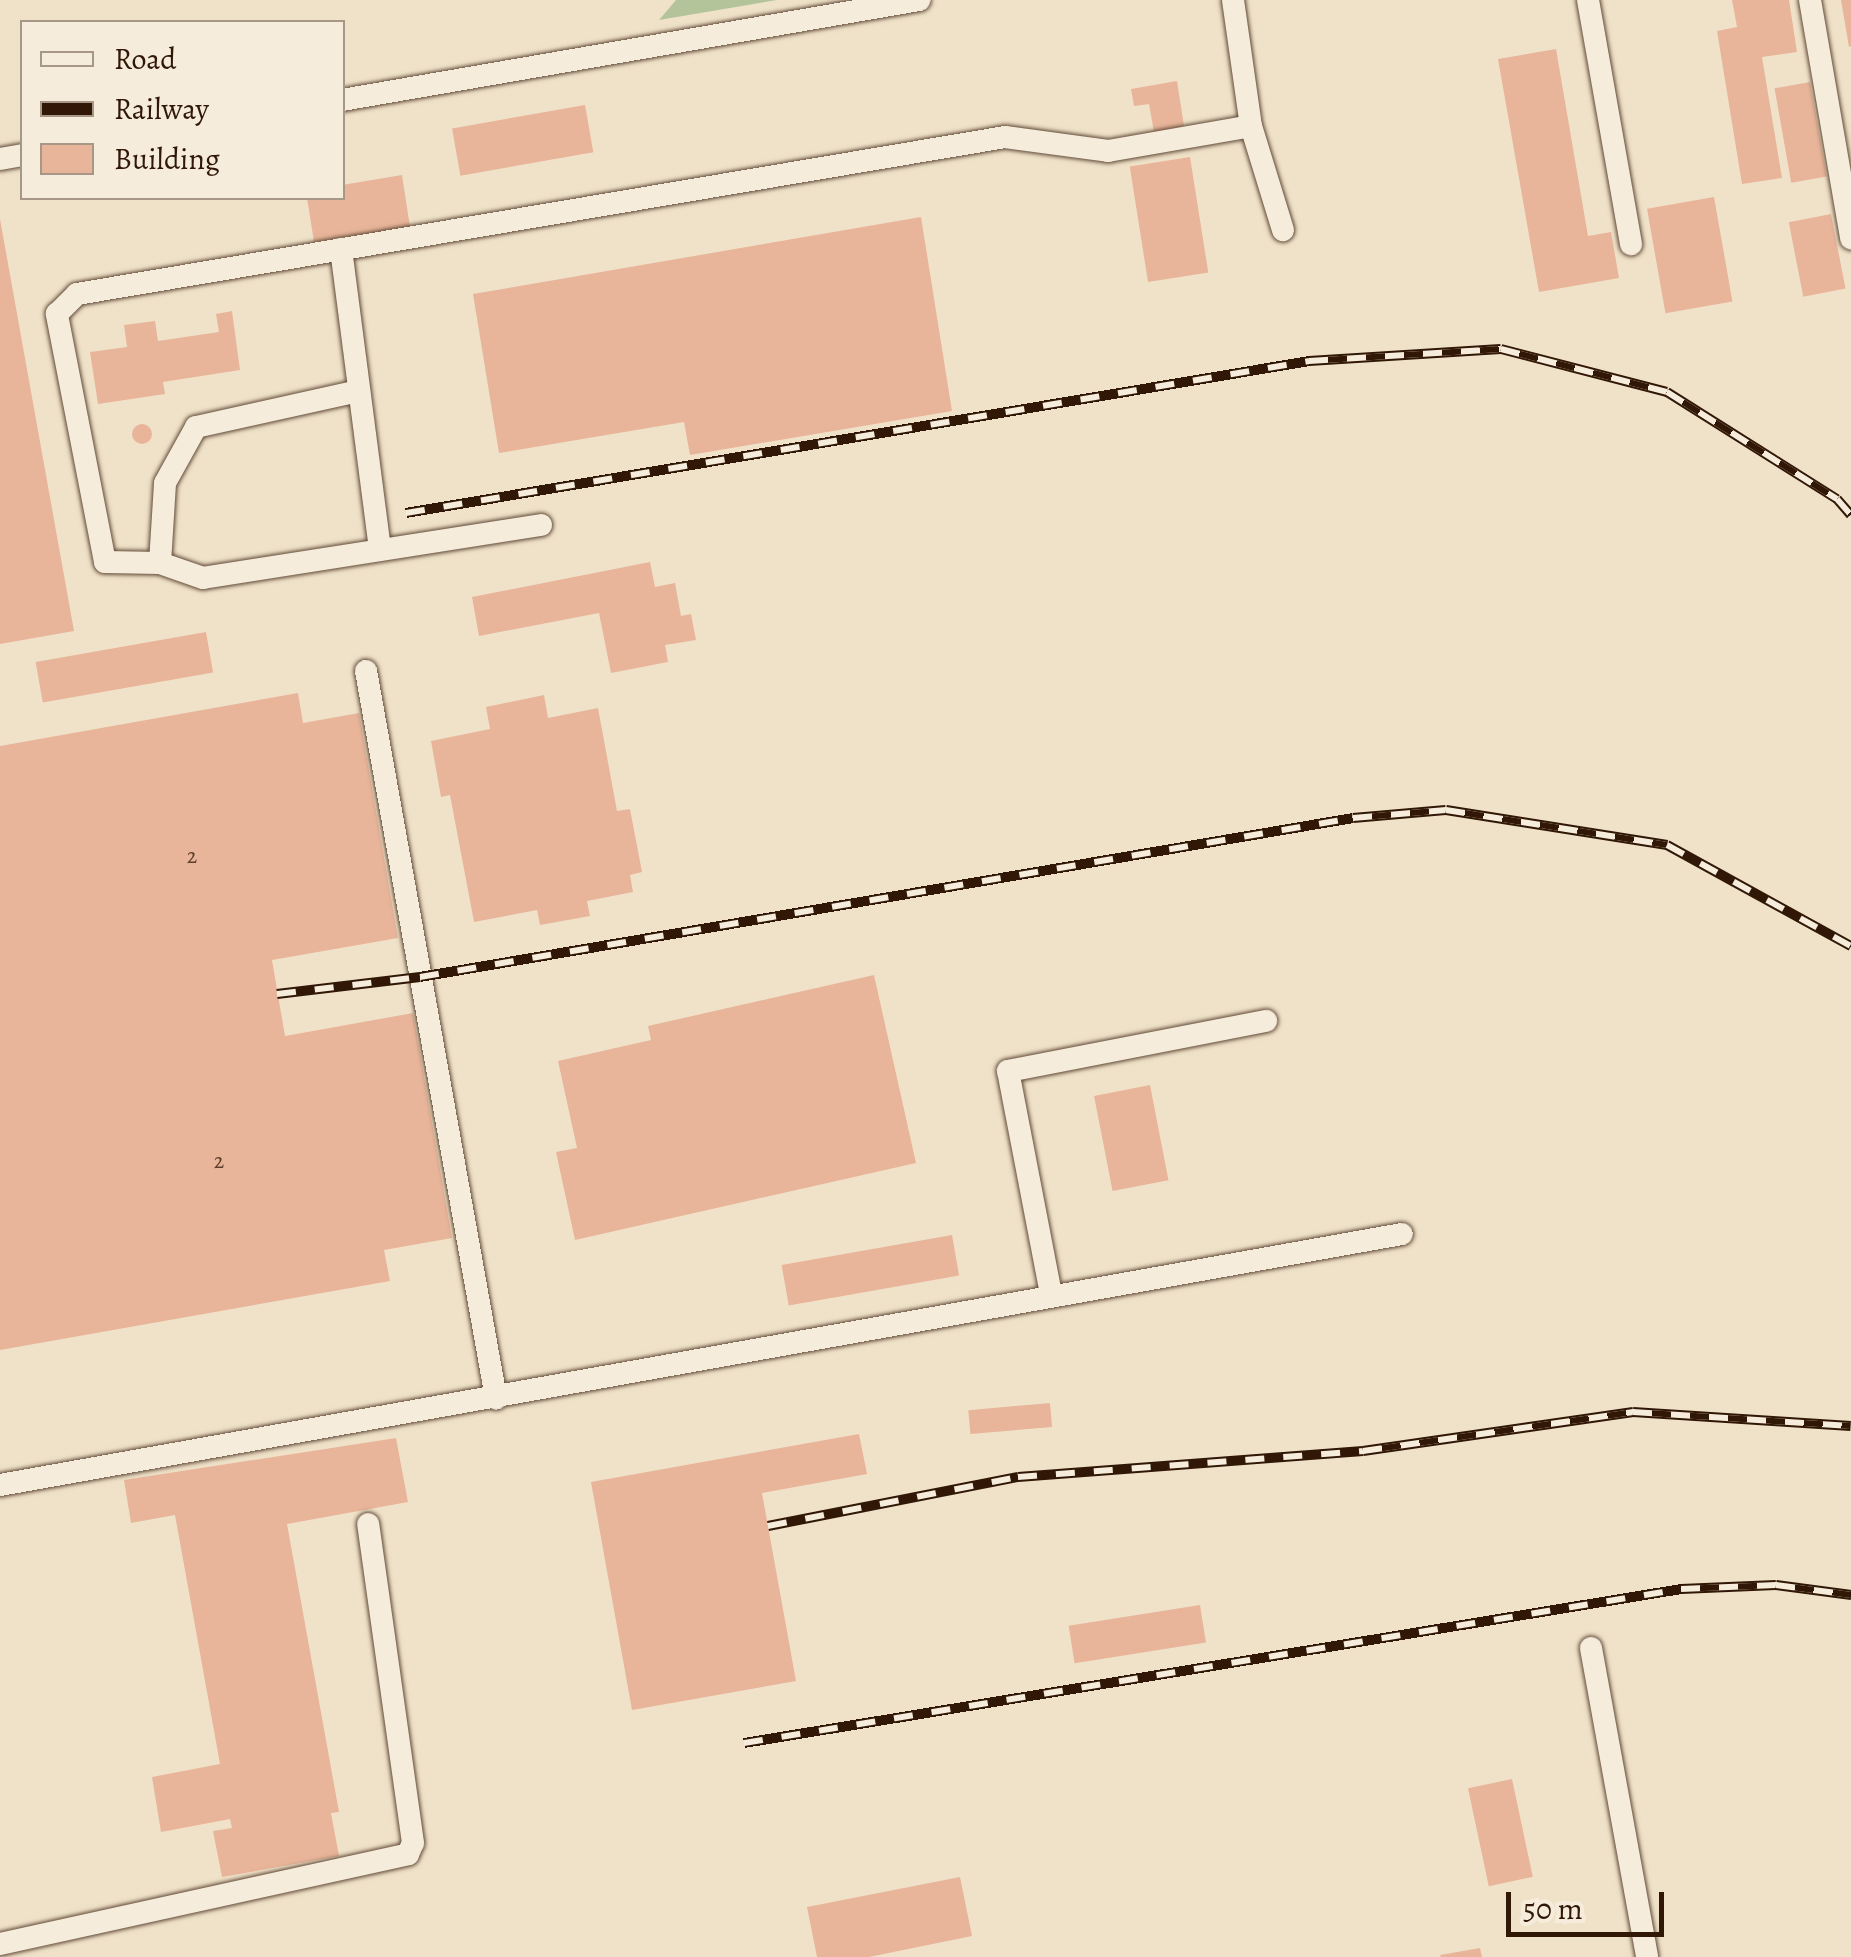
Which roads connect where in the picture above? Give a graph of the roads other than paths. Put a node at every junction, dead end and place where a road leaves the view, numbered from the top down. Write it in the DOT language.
graph roads {
  1 [pos="920,0"];
  2 [pos="1233,0"];
  3 [pos="1588,0"];
  4 [pos="1810,0"];
  5 [pos="345,99"];
  6 [pos="1252,126"];
  7 [pos="1283,230"];
  8 [pos="1851,238"];
  9 [pos="1631,244"];
  10 [pos="340,249"];
  11 [pos="359,390"];
  12 [pos="541,525"];
  13 [pos="380,549"];
  14 [pos="160,564"];
  15 [pos="366,671"];
  16 [pos="1266,1021"];
  17 [pos="1402,1234"];
  18 [pos="1052,1294"];
  19 [pos="496,1398"];
  20 [pos="0,1485"];
  21 [pos="368,1524"];
  22 [pos="1591,1648"];
  23 [pos="0,1944"];
  24 [pos="1647,1957"];
  1 -- 5 [label="lane"];
  2 -- 6 [label="lane"];
  3 -- 9 [label="lane"];
  4 -- 8 [label="lane"];
  6 -- 7 [label="lane"];
  6 -- 10 [label="lane"];
  10 -- 11 [label="lane"];
  10 -- 14 [label="lane"];
  11 -- 13 [label="lane"];
  11 -- 14 [label="lane"];
  12 -- 13 [label="lane"];
  13 -- 14 [label="lane"];
  15 -- 19 [label="lane"];
  16 -- 18 [label="lane"];
  17 -- 18 [label="lane"];
  18 -- 19 [label="lane"];
  19 -- 20 [label="lane"];
  21 -- 23 [label="lane"];
  22 -- 24 [label="lane"];
}
